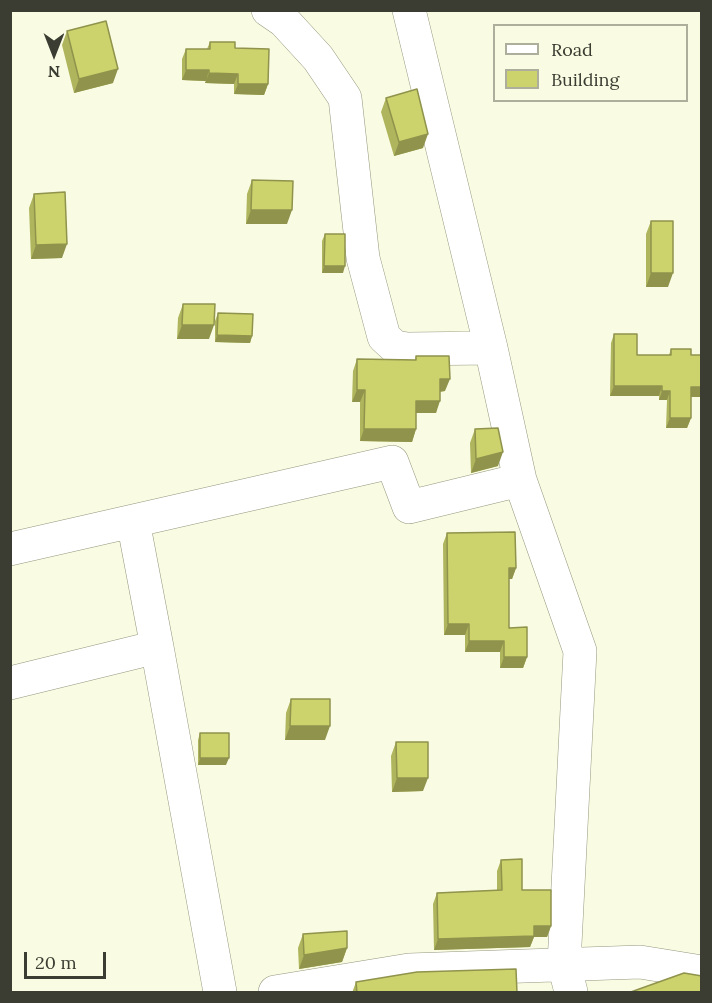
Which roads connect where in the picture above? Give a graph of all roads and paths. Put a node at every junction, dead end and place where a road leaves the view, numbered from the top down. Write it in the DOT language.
graph roads {
  1 [pos="268,10"];
  2 [pos="409,10"];
  3 [pos="491,348"];
  4 [pos="520,480"];
  5 [pos="133,521"];
  6 [pos="10,549"];
  7 [pos="157,647"];
  8 [pos="10,683"];
  9 [pos="702,972"];
  10 [pos="568,978"];
  11 [pos="220,993"];
  12 [pos="275,993"];
  1 -- 3 [label="street"];
  2 -- 3 [label="street"];
  3 -- 4 [label="street"];
  4 -- 5 [label="street"];
  4 -- 10 [label="street"];
  5 -- 6 [label="street"];
  5 -- 7 [label="street"];
  7 -- 8 [label="street"];
  7 -- 11 [label="street"];
  9 -- 10 [label="street"];
  10 -- 12 [label="street"];
}
